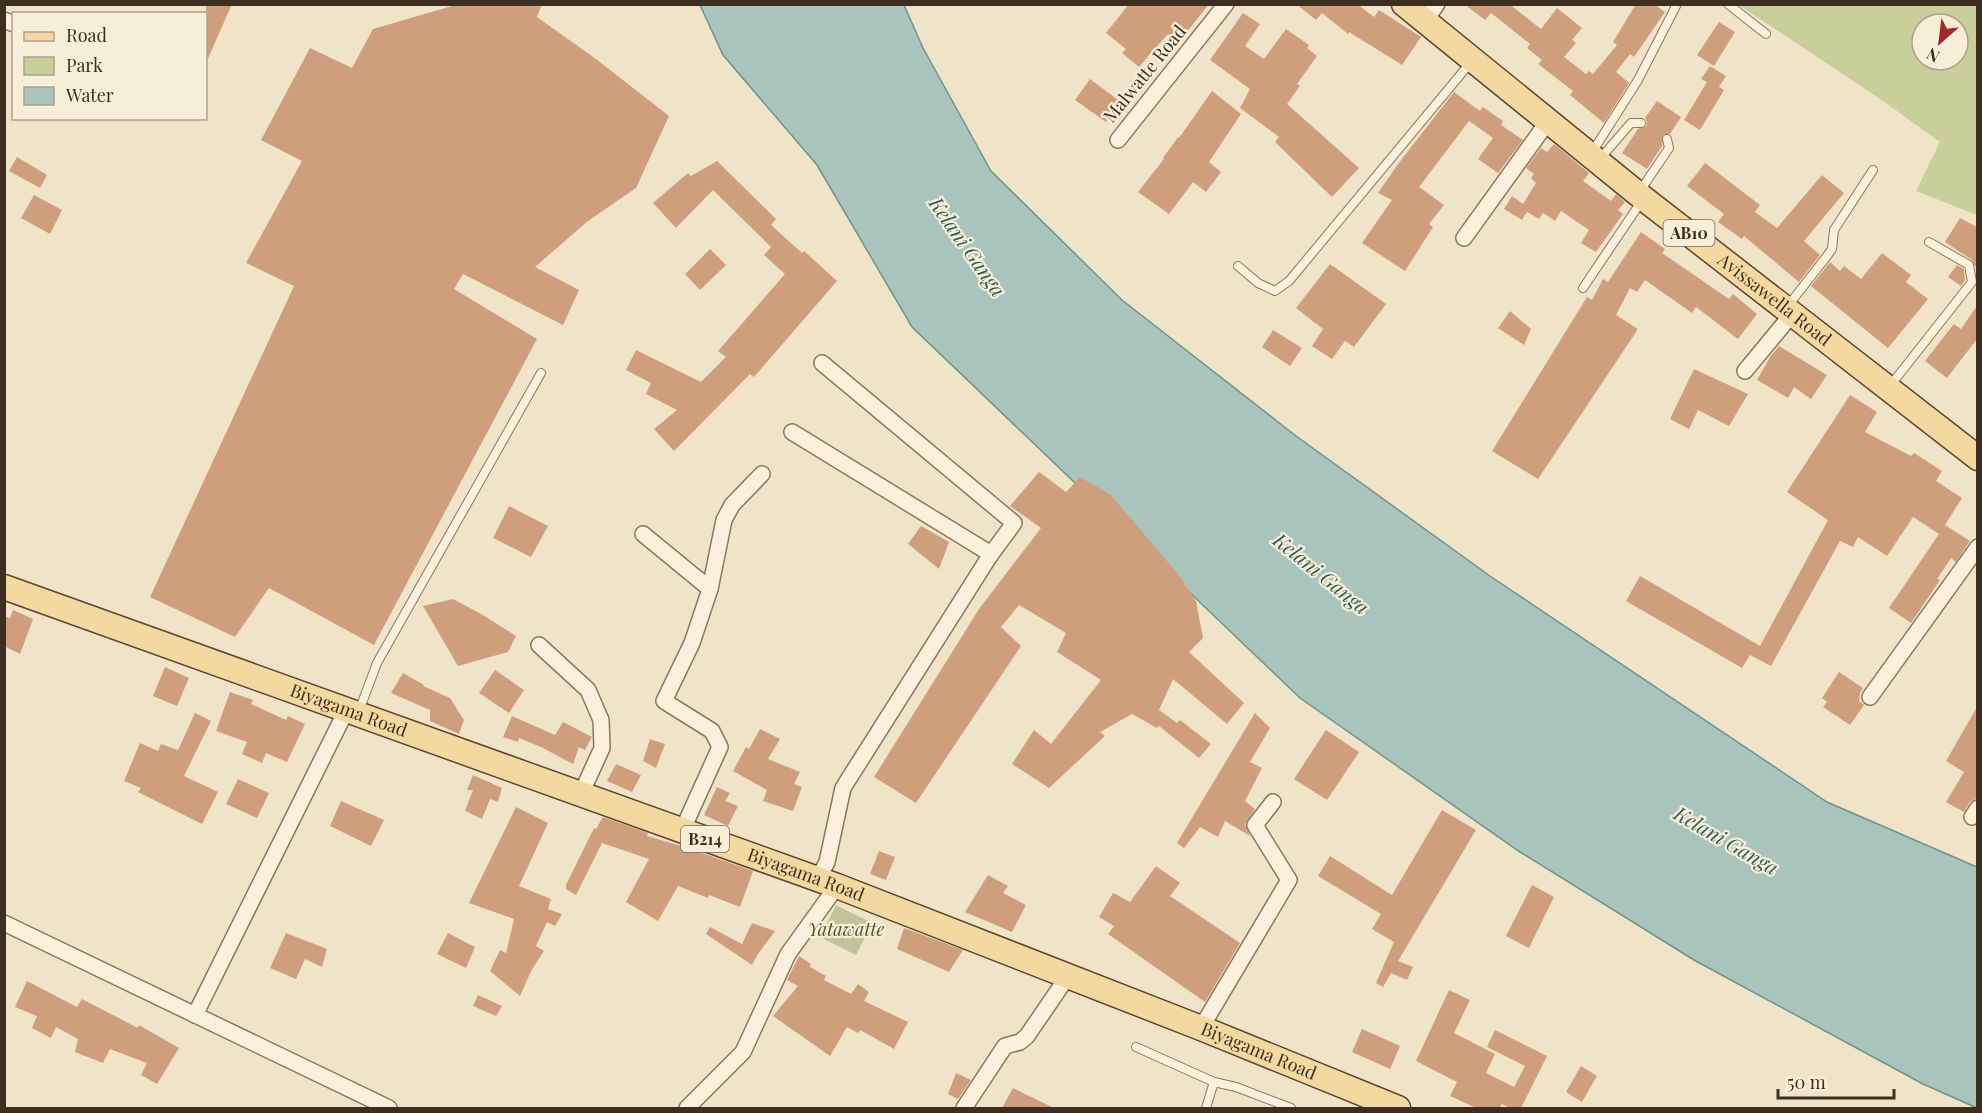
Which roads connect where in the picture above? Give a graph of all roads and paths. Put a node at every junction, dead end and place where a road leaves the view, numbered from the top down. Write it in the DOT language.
graph roads {
  1 [pos="1226,4"];
  2 [pos="1404,4"];
  3 [pos="1677,4"];
  4 [pos="1728,4"];
  5 [pos="1431,13"];
  6 [pos="1766,34"];
  7 [pos="1472,61"];
  8 [pos="1548,120"];
  9 [pos="1641,123"];
  10 [pos="1667,139"];
  11 [pos="1118,140"];
  12 [pos="1594,158"];
  13 [pos="1873,170"];
  14 [pos="1641,196"];
  15 [pos="1464,238"];
  16 [pos="1929,242"];
  17 [pos="1238,266"];
  18 [pos="1583,288"];
  19 [pos="1790,311"];
  20 [pos="822,363"];
  21 [pos="1745,372"];
  22 [pos="541,373"];
  23 [pos="1888,388"];
  24 [pos="792,432"];
  25 [pos="1977,458"];
  26 [pos="762,474"];
  27 [pos="643,534"];
  28 [pos="1977,547"];
  29 [pos="989,557"];
  30 [pos="4,587"];
  31 [pos="710,589"];
  32 [pos="539,645"];
  33 [pos="1870,697"];
  34 [pos="351,713"];
  35 [pos="581,795"];
  36 [pos="1273,802"];
  37 [pos="682,831"];
  38 [pos="827,882"];
  39 [pos="4,923"];
  40 [pos="1068,976"];
  41 [pos="195,1015"];
  42 [pos="1201,1028"];
  43 [pos="1136,1047"];
  44 [pos="1214,1082"];
  45 [pos="388,1108"];
  46 [pos="687,1108"];
  47 [pos="964,1108"];
  48 [pos="1206,1108"];
  49 [pos="1291,1108"];
  50 [pos="1398,1108"];
  1 -- 11 [label="street, Malwatte Road"];
  2 -- 5 [label="main road, Avissawella Road / AB10"];
  3 -- 12 [label="lane"];
  4 -- 6 [label="lane"];
  5 -- 7 [label="main road, Avissawella Road / AB10"];
  7 -- 8 [label="main road, Avissawella Road / AB10"];
  7 -- 17 [label="lane"];
  8 -- 12 [label="main road, Avissawella Road / AB10"];
  8 -- 15 [label="street"];
  9 -- 12 [label="lane"];
  10 -- 14 [label="lane"];
  12 -- 14 [label="main road, Avissawella Road / AB10"];
  13 -- 19 [label="lane"];
  14 -- 18 [label="lane"];
  14 -- 19 [label="main road, Avissawella Road / AB10"];
  16 -- 23 [label="lane"];
  19 -- 21 [label="street"];
  19 -- 23 [label="main road, Avissawella Road / AB10"];
  20 -- 29 [label="street"];
  22 -- 34 [label="lane"];
  23 -- 25 [label="main road, Avissawella Road / AB10"];
  24 -- 29 [label="street"];
  26 -- 31 [label="street"];
  27 -- 31 [label="street"];
  28 -- 33 [label="street"];
  29 -- 38 [label="street"];
  30 -- 34 [label="main road, Biyagama Road / B214"];
  31 -- 37 [label="street"];
  32 -- 35 [label="street"];
  34 -- 35 [label="main road, Biyagama Road / B214"];
  34 -- 41 [label="street"];
  35 -- 37 [label="main road, Biyagama Road / B214"];
  36 -- 42 [label="street"];
  37 -- 38 [label="main road, Biyagama Road / B214"];
  38 -- 40 [label="main road, Biyagama Road / B214"];
  38 -- 46 [label="street"];
  39 -- 41 [label="street"];
  40 -- 42 [label="main road, Biyagama Road / B214"];
  40 -- 47 [label="street"];
  41 -- 45 [label="street"];
  42 -- 50 [label="main road, Biyagama Road / B214"];
  43 -- 44 [label="lane"];
  44 -- 48 [label="lane"];
  44 -- 49 [label="lane"];
}
